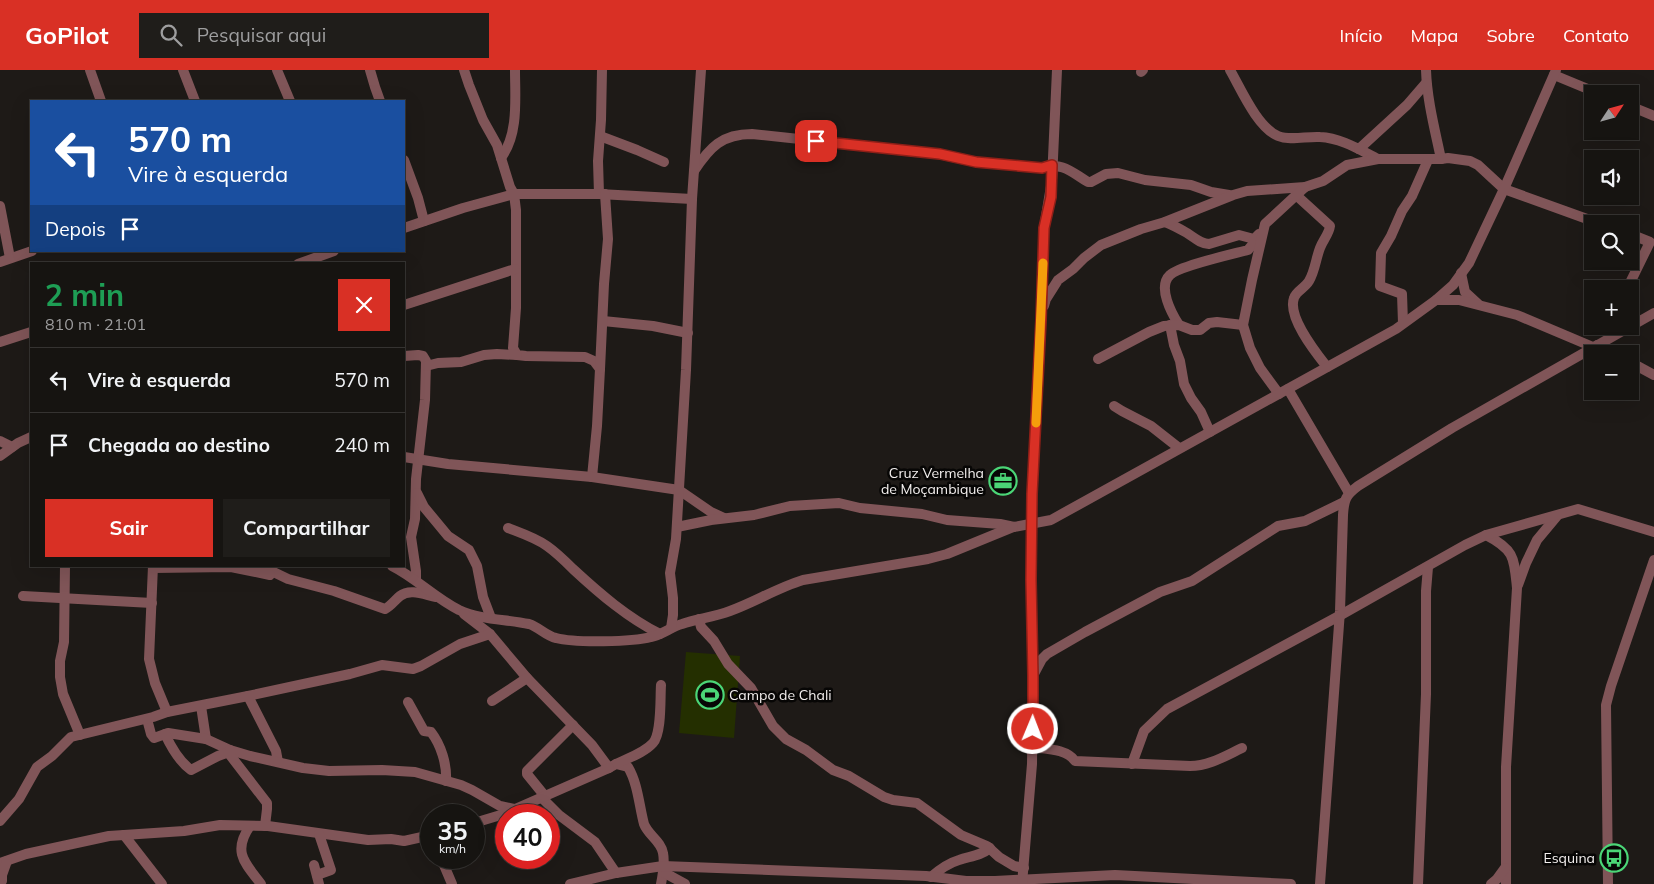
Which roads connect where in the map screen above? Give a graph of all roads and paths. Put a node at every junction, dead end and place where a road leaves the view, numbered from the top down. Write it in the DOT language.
graph roads {
  1 [pos="90,70"];
  2 [pos="183,70"];
  3 [pos="277,70"];
  4 [pos="370,70"];
  5 [pos="464,70"];
  6 [pos="515,70"];
  7 [pos="602,70"];
  8 [pos="701,70"];
  9 [pos="1057,70"];
  10 [pos="1230,70"];
  11 [pos="1426,70"];
  12 [pos="1555,72"];
  13 [pos="1426,83"];
  14 [pos="1584,86"];
  15 [pos="101,100"];
  16 [pos="194,100"];
  17 [pos="290,100"];
  18 [pos="380,100"];
  19 [pos="1639,110"];
  20 [pos="1654,116"];
  21 [pos="600,136"];
  22 [pos="1359,149"];
  23 [pos="501,158"];
  24 [pos="1378,159"];
  25 [pos="1441,159"];
  26 [pos="1428,160"];
  27 [pos="664,162"];
  28 [pos="405,163"];
  29 [pos="1052,165"];
  30 [pos="694,171"];
  31 [pos="508,182"];
  32 [pos="1305,187"];
  33 [pos="1504,188"];
  34 [pos="514,194"];
  35 [pos="602,194"];
  36 [pos="1233,195"];
  37 [pos="1296,195"];
  38 [pos="500,198"];
  39 [pos="692,199"];
  40 [pos="0,206"];
  41 [pos="1584,218"];
  42 [pos="424,221"];
  43 [pos="1165,222"];
  44 [pos="405,228"];
  45 [pos="1263,230"];
  46 [pos="1639,236"];
  47 [pos="1254,239"];
  48 [pos="1653,240"];
  49 [pos="30,252"];
  50 [pos="331,252"];
  51 [pos="5,260"];
  52 [pos="304,262"];
  53 [pos="515,269"];
  54 [pos="1462,273"];
  55 [pos="1632,280"];
  56 [pos="1436,300"];
  57 [pos="405,305"];
  58 [pos="1480,305"];
  59 [pos="1042,313"];
  60 [pos="1654,313"];
  61 [pos="603,321"];
  62 [pos="1403,323"];
  63 [pos="1174,325"];
  64 [pos="1243,325"];
  65 [pos="30,332"];
  66 [pos="688,333"];
  67 [pos="1609,335"];
  68 [pos="1607,340"];
  69 [pos="0,342"];
  70 [pos="1592,345"];
  71 [pos="1597,345"];
  72 [pos="1584,352"];
  73 [pos="405,356"];
  74 [pos="518,356"];
  75 [pos="1098,359"];
  76 [pos="426,366"];
  77 [pos="1327,367"];
  78 [pos="1639,367"];
  79 [pos="600,369"];
  80 [pos="1654,375"];
  81 [pos="1283,391"];
  82 [pos="1114,406"];
  83 [pos="1210,432"];
  84 [pos="30,437"];
  85 [pos="0,441"];
  86 [pos="12,447"];
  87 [pos="1179,448"];
  88 [pos="0,456"];
  89 [pos="405,457"];
  90 [pos="419,459"];
  91 [pos="592,477"];
  92 [pos="416,489"];
  93 [pos="679,490"];
  94 [pos="1346,498"];
  95 [pos="1557,516"];
  96 [pos="724,518"];
  97 [pos="1032,524"];
  98 [pos="677,527"];
  99 [pos="1014,527"];
  100 [pos="508,528"];
  101 [pos="1654,532"];
  102 [pos="1486,535"];
  103 [pos="1654,560"];
  104 [pos="65,567"];
  105 [pos="153,567"];
  106 [pos="213,567"];
  107 [pos="263,567"];
  108 [pos="394,567"];
  109 [pos="1428,567"];
  110 [pos="288,579"];
  111 [pos="416,580"];
  112 [pos="1402,582"];
  113 [pos="1517,588"];
  114 [pos="1426,591"];
  115 [pos="23,596"];
  116 [pos="64,598"];
  117 [pos="440,598"];
  118 [pos="152,603"];
  119 [pos="460,610"];
  120 [pos="1339,616"];
  121 [pos="491,618"];
  122 [pos="699,619"];
  123 [pos="670,628"];
  124 [pos="490,634"];
  125 [pos="660,634"];
  126 [pos="1033,676"];
  127 [pos="527,678"];
  128 [pos="661,685"];
  129 [pos="248,696"];
  130 [pos="408,702"];
  131 [pos="492,702"];
  132 [pos="201,706"];
  133 [pos="167,712"];
  134 [pos="147,719"];
  135 [pos="573,725"];
  136 [pos="165,734"];
  137 [pos="80,735"];
  138 [pos="206,739"];
  139 [pos="1032,747"];
  140 [pos="1242,748"];
  141 [pos="230,751"];
  142 [pos="278,762"];
  143 [pos="1132,764"];
  144 [pos="612,766"];
  145 [pos="446,781"];
  146 [pos="543,796"];
  147 [pos="496,804"];
  148 [pos="525,804"];
  149 [pos="0,821"];
  150 [pos="250,826"];
  151 [pos="265,826"];
  152 [pos="319,834"];
  153 [pos="124,835"];
  154 [pos="420,837"];
  155 [pos="990,848"];
  156 [pos="4,862"];
  157 [pos="1506,867"];
  158 [pos="1024,868"];
  159 [pos="446,869"];
  160 [pos="663,869"];
  161 [pos="616,873"];
  162 [pos="317,875"];
  163 [pos="931,877"];
  164 [pos="1122,880"];
  165 [pos="2,881"];
  166 [pos="1022,882"];
  167 [pos="162,884"];
  168 [pos="262,884"];
  169 [pos="452,884"];
  170 [pos="573,884"];
  171 [pos="661,884"];
  172 [pos="685,884"];
  173 [pos="1291,884"];
  174 [pos="1320,884"];
  175 [pos="1418,884"];
  176 [pos="1491,884"];
  177 [pos="1506,884"];
  178 [pos="1608,884"];
  1 -- 15 [label="street"];
  2 -- 16 [label="street"];
  3 -- 17 [label="street"];
  4 -- 18 [label="street"];
  5 -- 23 [label="street"];
  6 -- 23 [label="street"];
  7 -- 21 [label="street"];
  8 -- 30 [label="street"];
  9 -- 29 [label="street"];
  10 -- 22 [label="street"];
  11 -- 13 [label="street"];
  12 -- 14 [label="street"];
  12 -- 33 [label="street"];
  13 -- 22 [label="street"];
  13 -- 25 [label="street"];
  19 -- 20 [label="street"];
  21 -- 27 [label="street"];
  21 -- 35 [label="street"];
  22 -- 24 [label="street"];
  23 -- 31 [label="street"];
  24 -- 26 [label="street"];
  24 -- 32 [label="street"];
  25 -- 26 [label="street"];
  25 -- 33 [label="street"];
  26 -- 62 [label="street"];
  28 -- 42 [label="street"];
  29 -- 30 [label="street"];
  29 -- 36 [label="street"];
  29 -- 59 [label="street"];
  30 -- 39 [label="street"];
  31 -- 34 [label="street"];
  31 -- 38 [label="street"];
  32 -- 36 [label="street"];
  32 -- 37 [label="street"];
  33 -- 41 [label="street"];
  33 -- 54 [label="street"];
  34 -- 35 [label="street"];
  34 -- 38 [label="street"];
  34 -- 53 [label="street"];
  35 -- 39 [label="street"];
  35 -- 61 [label="street"];
  36 -- 43 [label="street"];
  37 -- 45 [label="street"];
  37 -- 77 [label="street"];
  38 -- 42 [label="street"];
  39 -- 66 [label="street"];
  40 -- 51 [label="street"];
  42 -- 44 [label="street"];
  43 -- 47 [label="street"];
  43 -- 59 [label="street"];
  45 -- 47 [label="street"];
  45 -- 64 [label="street"];
  46 -- 48 [label="street"];
  47 -- 63 [label="street"];
  48 -- 55 [label="street"];
  49 -- 51 [label="street"];
  50 -- 52 [label="street"];
  53 -- 57 [label="street"];
  53 -- 74 [label="street"];
  54 -- 56 [label="street"];
  54 -- 58 [label="street"];
  56 -- 58 [label="street"];
  56 -- 62 [label="street"];
  58 -- 70 [label="street"];
  59 -- 97 [label="street"];
  60 -- 68 [label="street"];
  61 -- 66 [label="street"];
  61 -- 79 [label="street"];
  62 -- 77 [label="street"];
  63 -- 64 [label="street"];
  63 -- 75 [label="street"];
  63 -- 83 [label="street"];
  64 -- 81 [label="street"];
  65 -- 69 [label="street"];
  66 -- 93 [label="street"];
  67 -- 68 [label="street"];
  68 -- 71 [label="street"];
  72 -- 94 [label="street"];
  73 -- 76 [label="street"];
  74 -- 76 [label="street"];
  74 -- 79 [label="street"];
  76 -- 90 [label="street"];
  77 -- 81 [label="street"];
  78 -- 80 [label="street"];
  79 -- 91 [label="street"];
  81 -- 83 [label="street"];
  81 -- 94 [label="street"];
  82 -- 87 [label="street"];
  83 -- 87 [label="street"];
  84 -- 86 [label="street"];
  85 -- 86 [label="street"];
  86 -- 88 [label="street"];
  87 -- 97 [label="street"];
  89 -- 90 [label="street"];
  90 -- 91 [label="street"];
  90 -- 92 [label="street"];
  91 -- 93 [label="street"];
  92 -- 111 [label="street"];
  92 -- 121 [label="street"];
  93 -- 96 [label="street"];
  93 -- 98 [label="street"];
  94 -- 120 [label="street"];
  94 -- 126 [label="street"];
  95 -- 101 [label="street"];
  95 -- 102 [label="street"];
  95 -- 113 [label="street"];
  96 -- 98 [label="street"];
  96 -- 99 [label="street"];
  97 -- 99 [label="street"];
  97 -- 126 [label="street"];
  98 -- 123 [label="street"];
  99 -- 122 [label="street"];
  100 -- 125 [label="street"];
  102 -- 109 [label="street"];
  102 -- 113 [label="street"];
  103 -- 178 [label="street"];
  104 -- 116 [label="street"];
  105 -- 106 [label="street"];
  105 -- 118 [label="street"];
  106 -- 110 [label="street"];
  107 -- 110 [label="street"];
  108 -- 111 [label="street"];
  109 -- 112 [label="street"];
  109 -- 114 [label="street"];
  110 -- 117 [label="street"];
  111 -- 117 [label="street"];
  112 -- 114 [label="street"];
  112 -- 120 [label="street"];
  113 -- 157 [label="street"];
  114 -- 175 [label="street"];
  115 -- 116 [label="street"];
  116 -- 118 [label="street"];
  116 -- 137 [label="street"];
  117 -- 119 [label="street"];
  118 -- 133 [label="street"];
  119 -- 121 [label="street"];
  119 -- 124 [label="street"];
  120 -- 143 [label="street"];
  120 -- 174 [label="street"];
  121 -- 125 [label="street"];
  122 -- 123 [label="street"];
  122 -- 155 [label="street"];
  123 -- 125 [label="street"];
  124 -- 127 [label="street"];
  124 -- 129 [label="street"];
  126 -- 139 [label="street"];
  127 -- 131 [label="street"];
  127 -- 135 [label="street"];
  128 -- 144 [label="street"];
  129 -- 132 [label="street"];
  129 -- 142 [label="street"];
  130 -- 145 [label="street"];
  132 -- 133 [label="street"];
  132 -- 138 [label="street"];
  133 -- 134 [label="street"];
  134 -- 136 [label="street"];
  134 -- 137 [label="street"];
  135 -- 144 [label="street"];
  135 -- 146 [label="street"];
  136 -- 138 [label="street"];
  136 -- 141 [label="street"];
  137 -- 149 [label="street"];
  138 -- 141 [label="street"];
  139 -- 143 [label="street"];
  139 -- 158 [label="street"];
  140 -- 143 [label="street"];
  141 -- 142 [label="street"];
  141 -- 151 [label="street"];
  142 -- 145 [label="street"];
  144 -- 146 [label="street"];
  144 -- 160 [label="street"];
  145 -- 147 [label="street"];
  146 -- 148 [label="street"];
  146 -- 161 [label="street"];
  150 -- 151 [label="street"];
  150 -- 153 [label="street"];
  150 -- 168 [label="street"];
  151 -- 152 [label="street"];
  152 -- 154 [label="street"];
  152 -- 162 [label="street"];
  153 -- 156 [label="street"];
  153 -- 167 [label="street"];
  155 -- 158 [label="street"];
  155 -- 163 [label="street"];
  156 -- 165 [label="street"];
  157 -- 176 [label="street"];
  157 -- 177 [label="street"];
  158 -- 166 [label="street"];
  159 -- 169 [label="street"];
  160 -- 161 [label="street"];
  160 -- 163 [label="street"];
  160 -- 171 [label="street"];
  160 -- 172 [label="street"];
  161 -- 170 [label="street"];
  163 -- 166 [label="street"];
  164 -- 166 [label="street"];
  164 -- 173 [label="street"];
}
